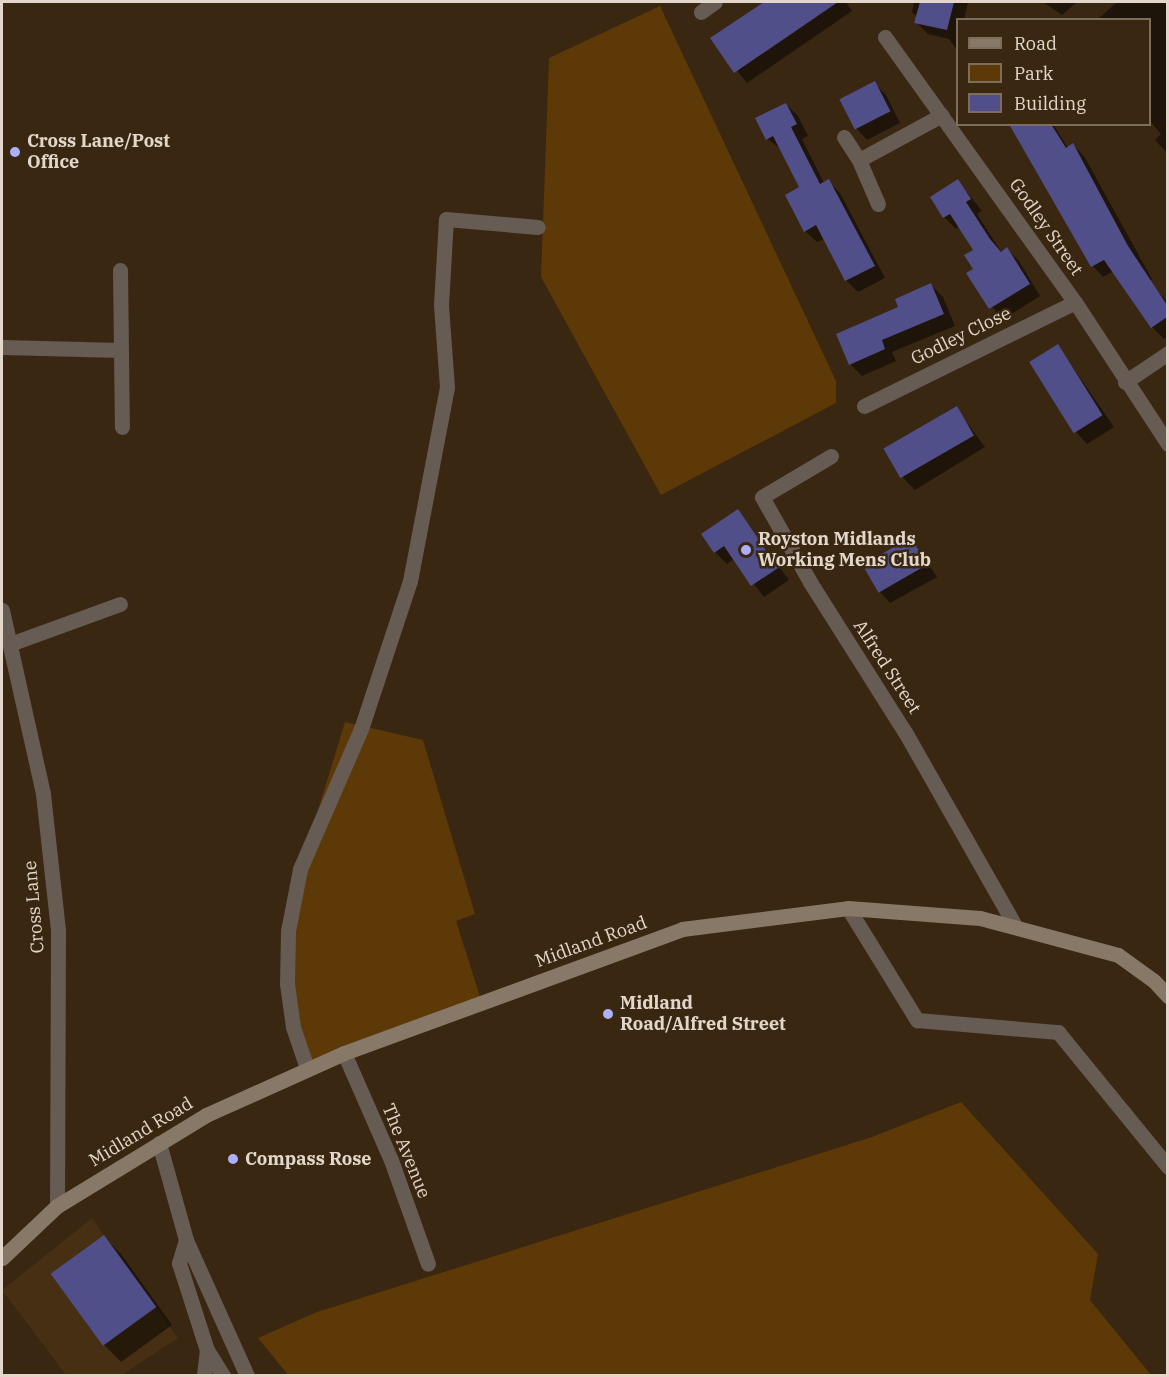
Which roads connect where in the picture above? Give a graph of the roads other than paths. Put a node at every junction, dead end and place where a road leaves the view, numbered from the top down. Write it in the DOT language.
graph roads {
  1 [pos="715,2"];
  2 [pos="701,12"];
  3 [pos="885,37"];
  4 [pos="942,115"];
  5 [pos="844,137"];
  6 [pos="859,160"];
  7 [pos="878,204"];
  8 [pos="538,227"];
  9 [pos="120,270"];
  10 [pos="1075,302"];
  11 [pos="2,347"];
  12 [pos="121,350"];
  13 [pos="1167,353"];
  14 [pos="1125,382"];
  15 [pos="864,406"];
  16 [pos="122,427"];
  17 [pos="1167,444"];
  18 [pos="831,456"];
  19 [pos="120,604"];
  20 [pos="2,610"];
  21 [pos="10,644"];
  22 [pos="848,908"];
  23 [pos="1016,927"];
  24 [pos="1167,996"];
  25 [pos="344,1053"];
  26 [pos="307,1068"];
  27 [pos="159,1143"];
  28 [pos="1167,1167"];
  29 [pos="57,1206"];
  30 [pos="186,1240"];
  31 [pos="2,1258"];
  32 [pos="428,1264"];
  33 [pos="207,1350"];
  34 [pos="204,1376"];
  35 [pos="223,1376"];
  36 [pos="247,1376"];
  1 -- 2 [label="street"];
  3 -- 4 [label="street, Godley Street"];
  4 -- 6 [label="street"];
  4 -- 10 [label="street, Godley Street"];
  5 -- 6 [label="street"];
  6 -- 7 [label="street"];
  8 -- 26 [label="street"];
  9 -- 12 [label="street"];
  10 -- 14 [label="street, Godley Street"];
  10 -- 15 [label="street, Godley Close"];
  11 -- 12 [label="street"];
  12 -- 16 [label="street"];
  13 -- 14 [label="street"];
  14 -- 17 [label="street, Godley Street"];
  18 -- 23 [label="street, Alfred Street"];
  19 -- 21 [label="street"];
  20 -- 21 [label="street, Cross Lane"];
  21 -- 29 [label="street, Cross Lane"];
  22 -- 23 [label="main road, Midland Road"];
  22 -- 25 [label="main road, Midland Road"];
  22 -- 28 [label="street"];
  23 -- 24 [label="main road, Midland Road"];
  25 -- 26 [label="main road, Midland Road"];
  25 -- 32 [label="street, The Avenue"];
  26 -- 27 [label="main road, Midland Road"];
  27 -- 29 [label="main road, Midland Road"];
  27 -- 30 [label="street"];
  29 -- 31 [label="main road, Midland Road"];
  30 -- 33 [label="street"];
  30 -- 36 [label="street"];
  33 -- 34 [label="street"];
  33 -- 35 [label="street"];
}
